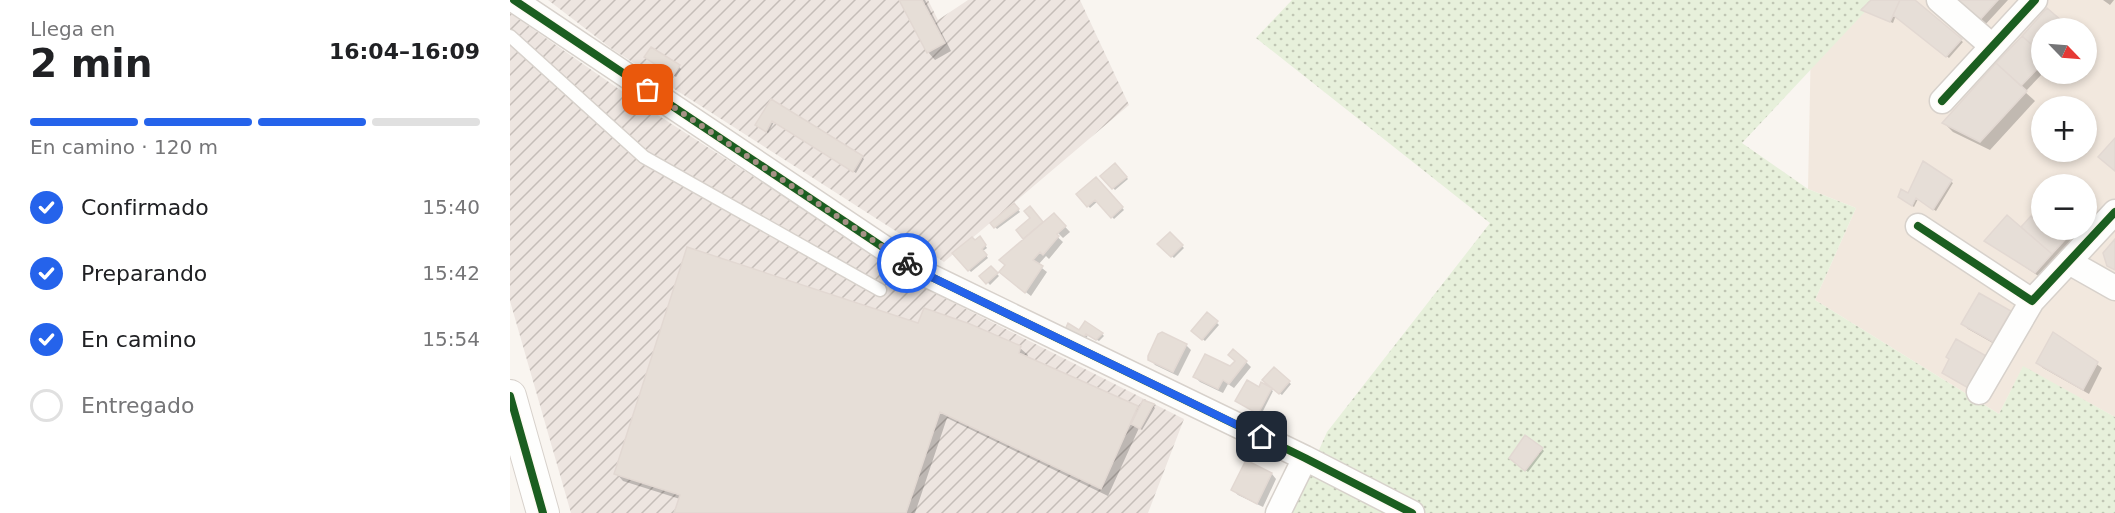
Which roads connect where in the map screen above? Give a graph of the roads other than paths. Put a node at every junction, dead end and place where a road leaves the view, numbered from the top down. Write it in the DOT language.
graph roads {
  1 [pos="514,0"];
  2 [pos="1939,0"];
  3 [pos="2035,0"];
  4 [pos="510,36"];
  5 [pos="1992,46"];
  6 [pos="1942,101"];
  7 [pos="2115,212"];
  8 [pos="1918,226"];
  9 [pos="2069,262"];
  10 [pos="2115,288"];
  11 [pos="880,290"];
  12 [pos="2032,301"];
  13 [pos="1979,392"];
  14 [pos="510,396"];
  15 [pos="1305,458"];
  16 [pos="543,513"];
  17 [pos="1278,513"];
  18 [pos="1412,513"];
  1 -- 15 [label="street"];
  2 -- 5 [label="street"];
  3 -- 5 [label="street"];
  4 -- 11 [label="lane"];
  5 -- 6 [label="street"];
  7 -- 9 [label="street"];
  8 -- 12 [label="street"];
  9 -- 10 [label="street"];
  9 -- 12 [label="street"];
  12 -- 13 [label="street"];
  14 -- 16 [label="street"];
  15 -- 17 [label="street"];
  15 -- 18 [label="street"];
}
